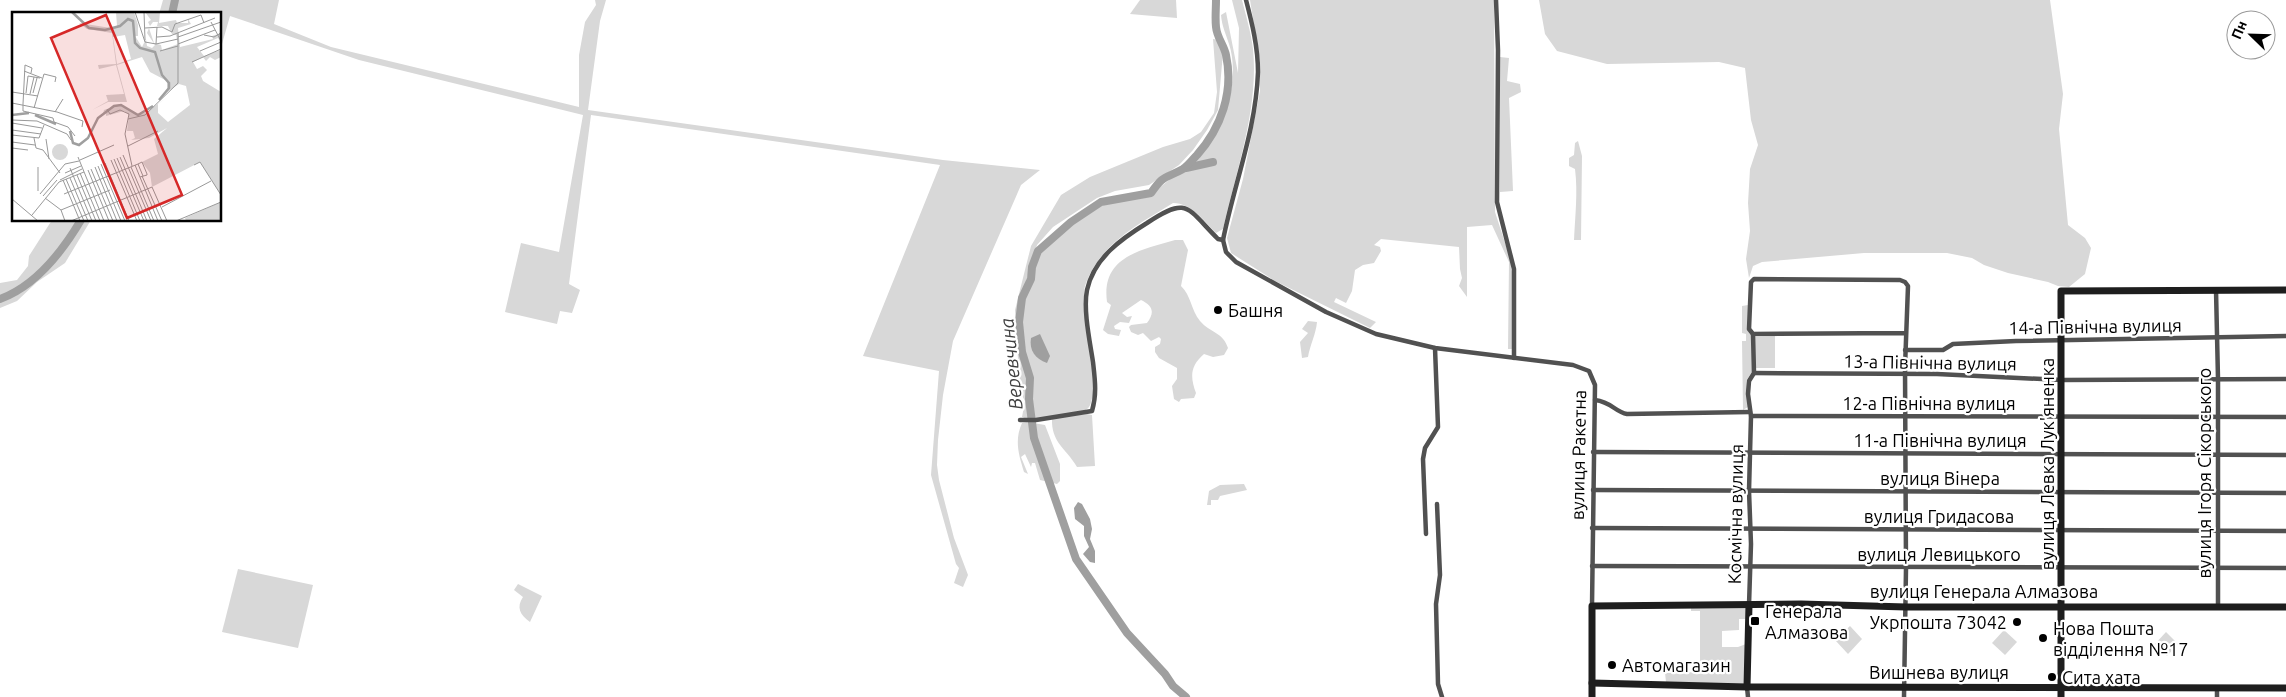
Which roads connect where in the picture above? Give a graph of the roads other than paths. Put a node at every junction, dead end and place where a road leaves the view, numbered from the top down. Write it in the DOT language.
graph roads {
  1 [pos="1246,0"];
  2 [pos="1496,0"];
  3 [pos="1224,240"];
  4 [pos="2216,290"];
  5 [pos="2286,290"];
  6 [pos="1752,333"];
  7 [pos="1906,333"];
  8 [pos="2286,336"];
  9 [pos="2217,338"];
  10 [pos="2062,339"];
  11 [pos="1435,348"];
  12 [pos="1905,350"];
  13 [pos="1514,358"];
  14 [pos="1754,373"];
  15 [pos="1905,373"];
  16 [pos="2218,379"];
  17 [pos="2286,379"];
  18 [pos="2062,380"];
  19 [pos="1595,400"];
  20 [pos="1751,414"];
  21 [pos="1905,416"];
  22 [pos="2061,417"];
  23 [pos="2218,417"];
  24 [pos="2286,417"];
  25 [pos="1020,420"];
  26 [pos="1593,452"];
  27 [pos="1751,454"];
  28 [pos="1905,454"];
  29 [pos="2062,455"];
  30 [pos="2218,455"];
  31 [pos="2286,455"];
  32 [pos="1593,490"];
  33 [pos="1749,491"];
  34 [pos="1905,492"];
  35 [pos="2062,493"];
  36 [pos="2218,493"];
  37 [pos="2286,493"];
  38 [pos="1437,504"];
  39 [pos="1592,528"];
  40 [pos="1750,528"];
  41 [pos="1905,529"];
  42 [pos="2062,530"];
  43 [pos="2218,530"];
  44 [pos="2286,531"];
  45 [pos="1426,534"];
  46 [pos="1592,566"];
  47 [pos="1751,567"];
  48 [pos="1906,568"];
  49 [pos="2061,568"];
  50 [pos="2218,568"];
  51 [pos="2286,568"];
  52 [pos="1749,605"];
  53 [pos="1592,606"];
  54 [pos="2061,606"];
  55 [pos="1906,607"];
  56 [pos="2218,607"];
  57 [pos="2286,608"];
  58 [pos="1592,683"];
  59 [pos="1747,687"];
  60 [pos="1904,688"];
  61 [pos="2061,688"];
  62 [pos="2217,688"];
  63 [pos="2286,688"];
  64 [pos="1442,697"];
  65 [pos="1592,697"];
  66 [pos="1748,697"];
  67 [pos="1904,697"];
  68 [pos="2061,697"];
  69 [pos="2217,697"];
  1 -- 3 [label="street"];
  2 -- 13 [label="street"];
  3 -- 11 [label="street, вулиця Ракетна"];
  3 -- 25 [label="street"];
  4 -- 5 [label="street"];
  4 -- 9 [label="street, вулиця Ігоря Сікорського"];
  4 -- 10 [label="street, вулиця Левка Лук'яненка"];
  6 -- 7 [label="street"];
  6 -- 7 [label="street, Космічна вулиця"];
  6 -- 14 [label="street, Космічна вулиця"];
  7 -- 12 [label="street"];
  8 -- 9 [label="street, 14-а Північна вулиця"];
  9 -- 10 [label="street, 14-а Північна вулиця"];
  9 -- 16 [label="street, вулиця Ігоря Сікорського"];
  10 -- 12 [label="street, 14-а Північна вулиця"];
  10 -- 18 [label="street, вулиця Левка Лук'яненка"];
  11 -- 13 [label="street, вулиця Ракетна"];
  11 -- 45 [label="street"];
  12 -- 15 [label="street"];
  13 -- 19 [label="street, вулиця Ракетна"];
  14 -- 15 [label="street, 13-а Північна вулиця"];
  14 -- 20 [label="street, Космічна вулиця"];
  15 -- 18 [label="street, 13-а Північна вулиця"];
  15 -- 21 [label="street"];
  16 -- 17 [label="street, 13-а Північна вулиця"];
  16 -- 18 [label="street, 13-а Північна вулиця"];
  16 -- 23 [label="street, вулиця Ігоря Сікорського"];
  18 -- 22 [label="street, вулиця Левка Лук'яненка"];
  19 -- 20 [label="street, 12-а Північна вулиця"];
  19 -- 26 [label="street, вулиця Ракетна"];
  20 -- 21 [label="street, 12-а Північна вулиця"];
  20 -- 27 [label="street, Космічна вулиця"];
  21 -- 22 [label="street, 12-а Північна вулиця"];
  21 -- 28 [label="street"];
  22 -- 23 [label="street, 12-а Північна вулиця"];
  22 -- 29 [label="street, вулиця Левка Лук'яненка"];
  23 -- 24 [label="street, 12-а Північна вулиця"];
  23 -- 30 [label="street, вулиця Ігоря Сікорського"];
  26 -- 27 [label="street, 11-а Північна вулиця"];
  26 -- 32 [label="street, вулиця Ракетна"];
  27 -- 28 [label="street, 11-а Північна вулиця"];
  27 -- 33 [label="street, Космічна вулиця"];
  28 -- 29 [label="street, 11-а Північна вулиця"];
  28 -- 34 [label="street"];
  29 -- 30 [label="street, 11-а Північна вулиця"];
  29 -- 35 [label="street, вулиця Левка Лук'яненка"];
  30 -- 31 [label="street, 11-а Північна вулиця"];
  30 -- 36 [label="street, вулиця Ігоря Сікорського"];
  32 -- 33 [label="street, вулиця Вінера"];
  32 -- 39 [label="street, вулиця Ракетна"];
  33 -- 34 [label="street, вулиця Вінера"];
  33 -- 40 [label="street, Космічна вулиця"];
  34 -- 35 [label="street, вулиця Вінера"];
  34 -- 41 [label="street"];
  35 -- 36 [label="street, вулиця Вінера"];
  35 -- 42 [label="street, вулиця Левка Лук'яненка"];
  36 -- 37 [label="street, вулиця Вінера"];
  36 -- 43 [label="street, вулиця Ігоря Сікорського"];
  38 -- 64 [label="street"];
  39 -- 40 [label="street, вулиця Гридасова"];
  39 -- 46 [label="street, вулиця Ракетна"];
  40 -- 41 [label="street, вулиця Гридасова"];
  40 -- 47 [label="street, Космічна вулиця"];
  41 -- 42 [label="street, вулиця Гридасова"];
  41 -- 48 [label="street"];
  42 -- 43 [label="street, вулиця Гридасова"];
  42 -- 49 [label="street, вулиця Левка Лук'яненка"];
  43 -- 44 [label="street, вулиця Гридасова"];
  43 -- 50 [label="street, вулиця Ігоря Сікорського"];
  46 -- 47 [label="street, вулиця Левицького"];
  46 -- 53 [label="street, вулиця Ракетна"];
  47 -- 48 [label="street, вулиця Левицького"];
  47 -- 52 [label="street, Космічна вулиця"];
  48 -- 49 [label="street, вулиця Левицького"];
  48 -- 55 [label="street"];
  49 -- 50 [label="street, вулиця Левицького"];
  49 -- 54 [label="street, вулиця Левка Лук'яненка"];
  50 -- 51 [label="street, вулиця Левицького"];
  50 -- 56 [label="street, вулиця Ігоря Сікорського"];
  52 -- 53 [label="street, вулиця Генерала Алмазова"];
  52 -- 55 [label="street, вулиця Генерала Алмазова"];
  52 -- 59 [label="street, Космічна вулиця"];
  53 -- 58 [label="street, вулиця Ракетна"];
  54 -- 55 [label="street, вулиця Генерала Алмазова"];
  54 -- 56 [label="street, вулиця Генерала Алмазова"];
  54 -- 61 [label="street, вулиця Левка Лук'яненка"];
  55 -- 60 [label="street"];
  56 -- 57 [label="street, вулиця Генерала Алмазова"];
  58 -- 59 [label="street, Вишнева вулиця"];
  58 -- 65 [label="street, вулиця Ракетна"];
  59 -- 60 [label="street, Вишнева вулиця"];
  59 -- 66 [label="street, Космічна вулиця"];
  60 -- 61 [label="street, Вишнева вулиця"];
  60 -- 67 [label="street"];
  61 -- 62 [label="street, Вишнева вулиця"];
  61 -- 68 [label="street, вулиця Левка Лук'яненка"];
  62 -- 63 [label="street, Вишнева вулиця"];
  62 -- 69 [label="street"];
}
